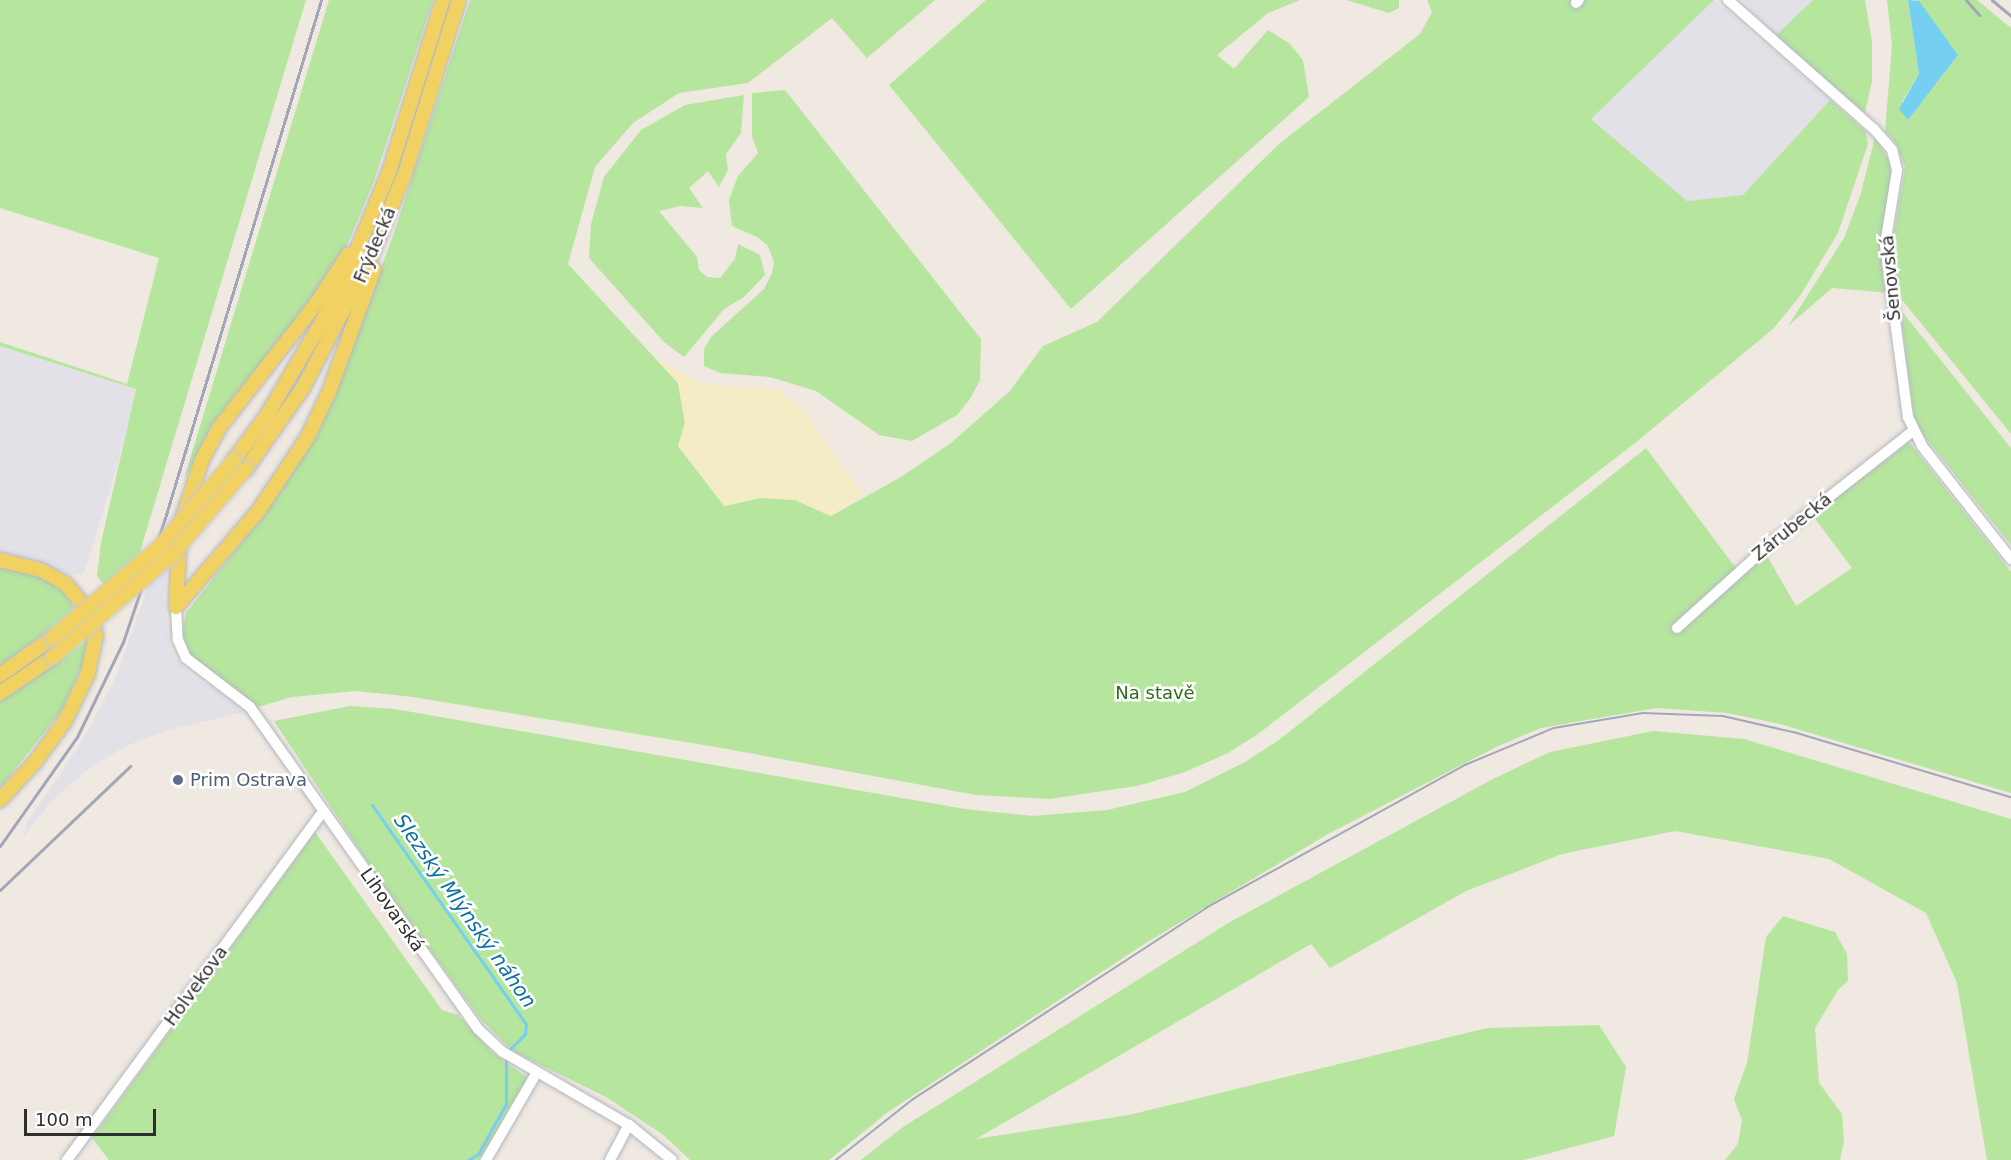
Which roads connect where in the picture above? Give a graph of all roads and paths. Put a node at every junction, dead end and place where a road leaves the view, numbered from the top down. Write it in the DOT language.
graph roads {
  1 [pos="443,0"];
  2 [pos="459,0"];
  3 [pos="1728,0"];
  4 [pos="389,172"];
  5 [pos="405,173"];
  6 [pos="1913,431"];
  7 [pos="2011,559"];
  8 [pos="0,560"];
  9 [pos="176,608"];
  10 [pos="1677,628"];
  11 [pos="0,675"];
  12 [pos="0,693"];
  13 [pos="0,800"];
  14 [pos="323,811"];
  15 [pos="537,1072"];
  16 [pos="629,1125"];
  17 [pos="72,1158"];
  18 [pos="486,1160"];
  19 [pos="609,1160"];
  20 [pos="672,1160"];
  1 -- 4 [label="main road, Frýdecká"];
  2 -- 5 [label="main road, Frýdecká"];
  3 -- 6 [label="street, Šenovská"];
  4 -- 9 [label="main road"];
  4 -- 11 [label="main road, Frýdecká, bridge"];
  5 -- 9 [label="main road"];
  5 -- 12 [label="main road, Frýdecká, bridge"];
  6 -- 7 [label="street, Šenovská"];
  6 -- 10 [label="street, Zárubecká"];
  8 -- 13 [label="main road"];
  9 -- 14 [label="street, Lihovarská"];
  14 -- 15 [label="street, Lihovarská"];
  14 -- 17 [label="street, Holvekova"];
  15 -- 16 [label="street, Lihovarská"];
  15 -- 18 [label="street"];
  16 -- 19 [label="street"];
  16 -- 20 [label="street, Lihovarská"];
}
